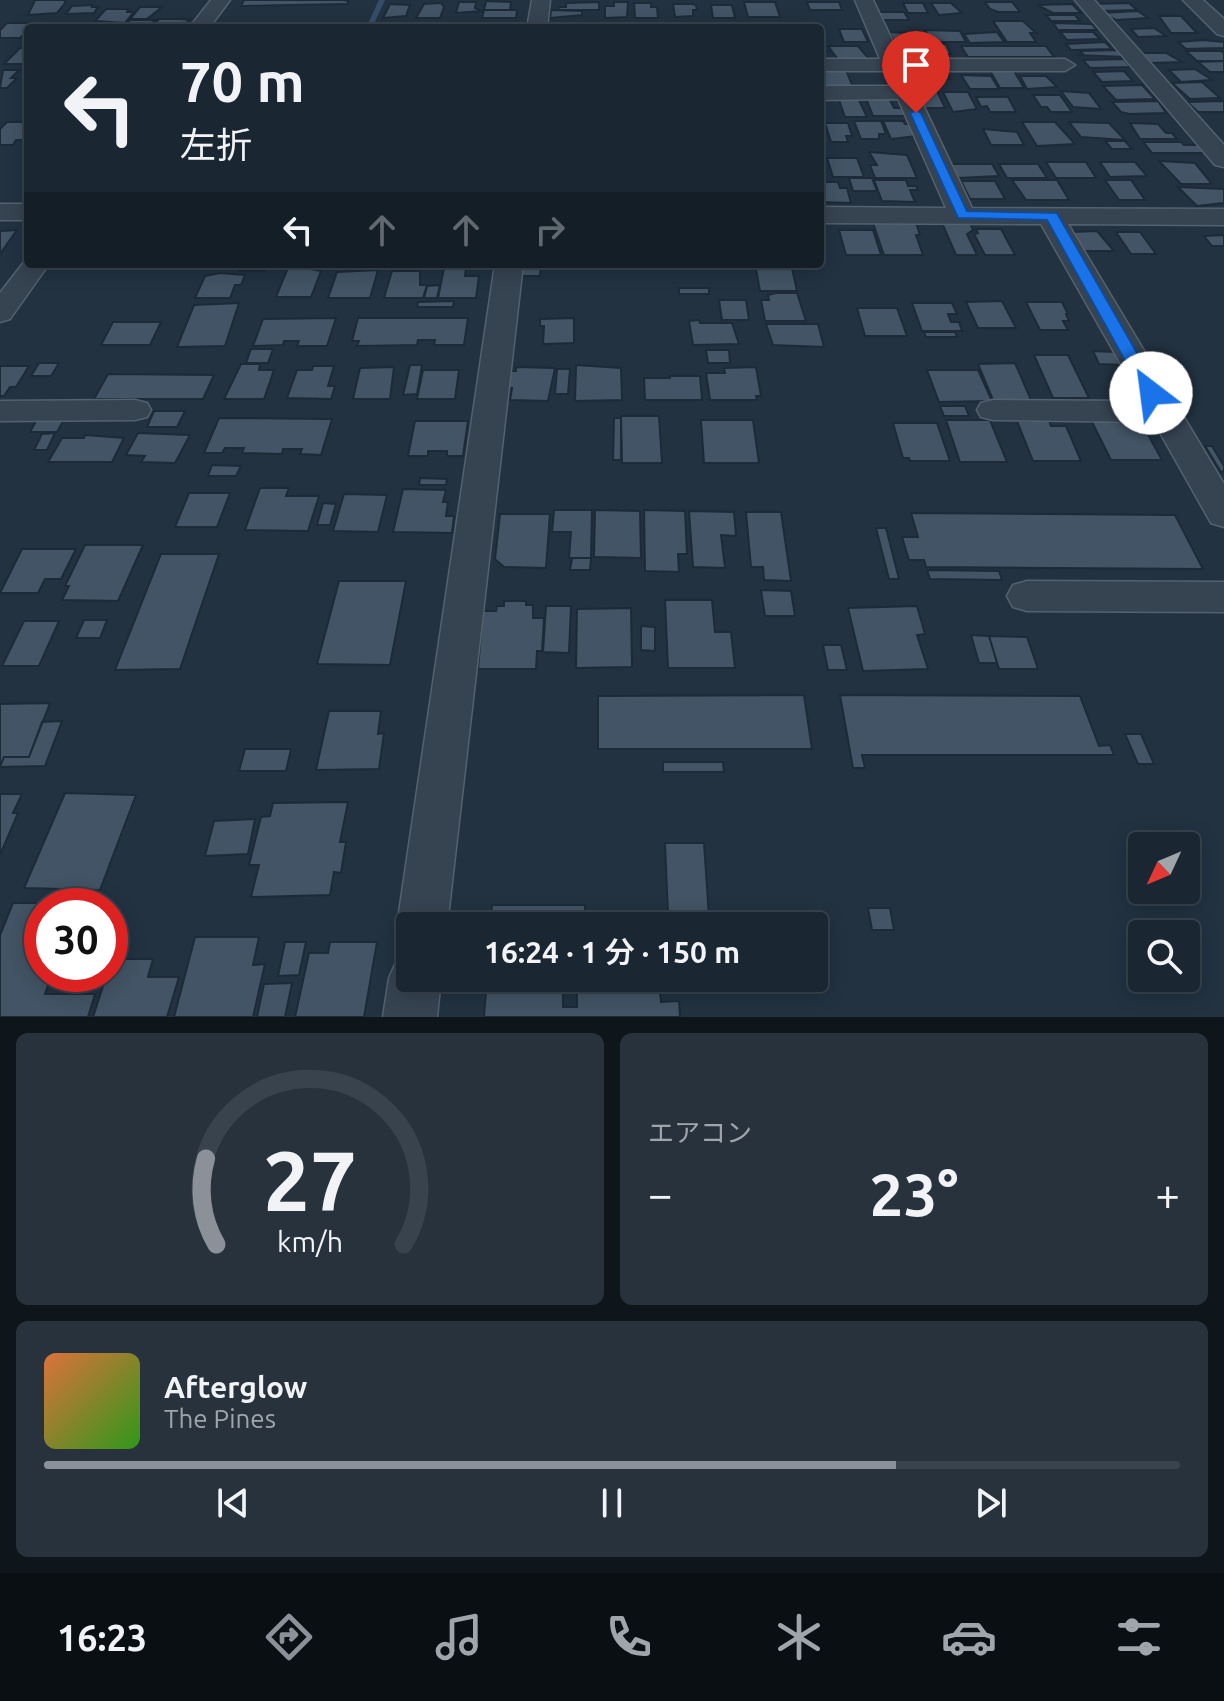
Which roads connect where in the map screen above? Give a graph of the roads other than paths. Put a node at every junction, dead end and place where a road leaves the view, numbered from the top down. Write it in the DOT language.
graph roads {
  1 [pos="221,0"];
  2 [pos="541,0"];
  3 [pos="864,0"];
  4 [pos="1084,0"];
  5 [pos="1192,0"];
  6 [pos="202,24"];
  7 [pos="538,24"];
  8 [pos="1224,30"];
  9 [pos="824,65"];
  10 [pos="893,65"];
  11 [pos="1065,65"];
  12 [pos="906,92"];
  13 [pos="824,93"];
  14 [pos="1211,114"];
  15 [pos="1185,115"];
  16 [pos="1224,160"];
  17 [pos="0,212"];
  18 [pos="24,212"];
  19 [pos="824,215"];
  20 [pos="962,215"];
  21 [pos="1053,216"];
  22 [pos="1224,217"];
  23 [pos="32,268"];
  24 [pos="508,268"];
  25 [pos="0,313"];
  26 [pos="135,410"];
  27 [pos="993,410"];
  28 [pos="0,411"];
  29 [pos="1162,412"];
  30 [pos="1224,514"];
  31 [pos="1027,596"];
  32 [pos="1224,597"];
  33 [pos="424,912"];
  34 [pos="413,992"];
  35 [pos="410,1017"];
  1 -- 6 [label="street"];
  2 -- 7 [label="street"];
  3 -- 10 [label="street"];
  4 -- 15 [label="street"];
  5 -- 8 [label="street"];
  9 -- 10 [label="street"];
  10 -- 11 [label="street"];
  10 -- 12 [label="street"];
  12 -- 13 [label="street"];
  12 -- 20 [label="street"];
  14 -- 15 [label="street"];
  15 -- 16 [label="street"];
  17 -- 18 [label="street"];
  19 -- 20 [label="street"];
  20 -- 21 [label="street"];
  21 -- 22 [label="street"];
  21 -- 29 [label="street"];
  23 -- 25 [label="street"];
  24 -- 33 [label="street"];
  26 -- 28 [label="street"];
  27 -- 29 [label="street"];
  29 -- 30 [label="street"];
  31 -- 32 [label="street"];
  34 -- 35 [label="street"];
}
